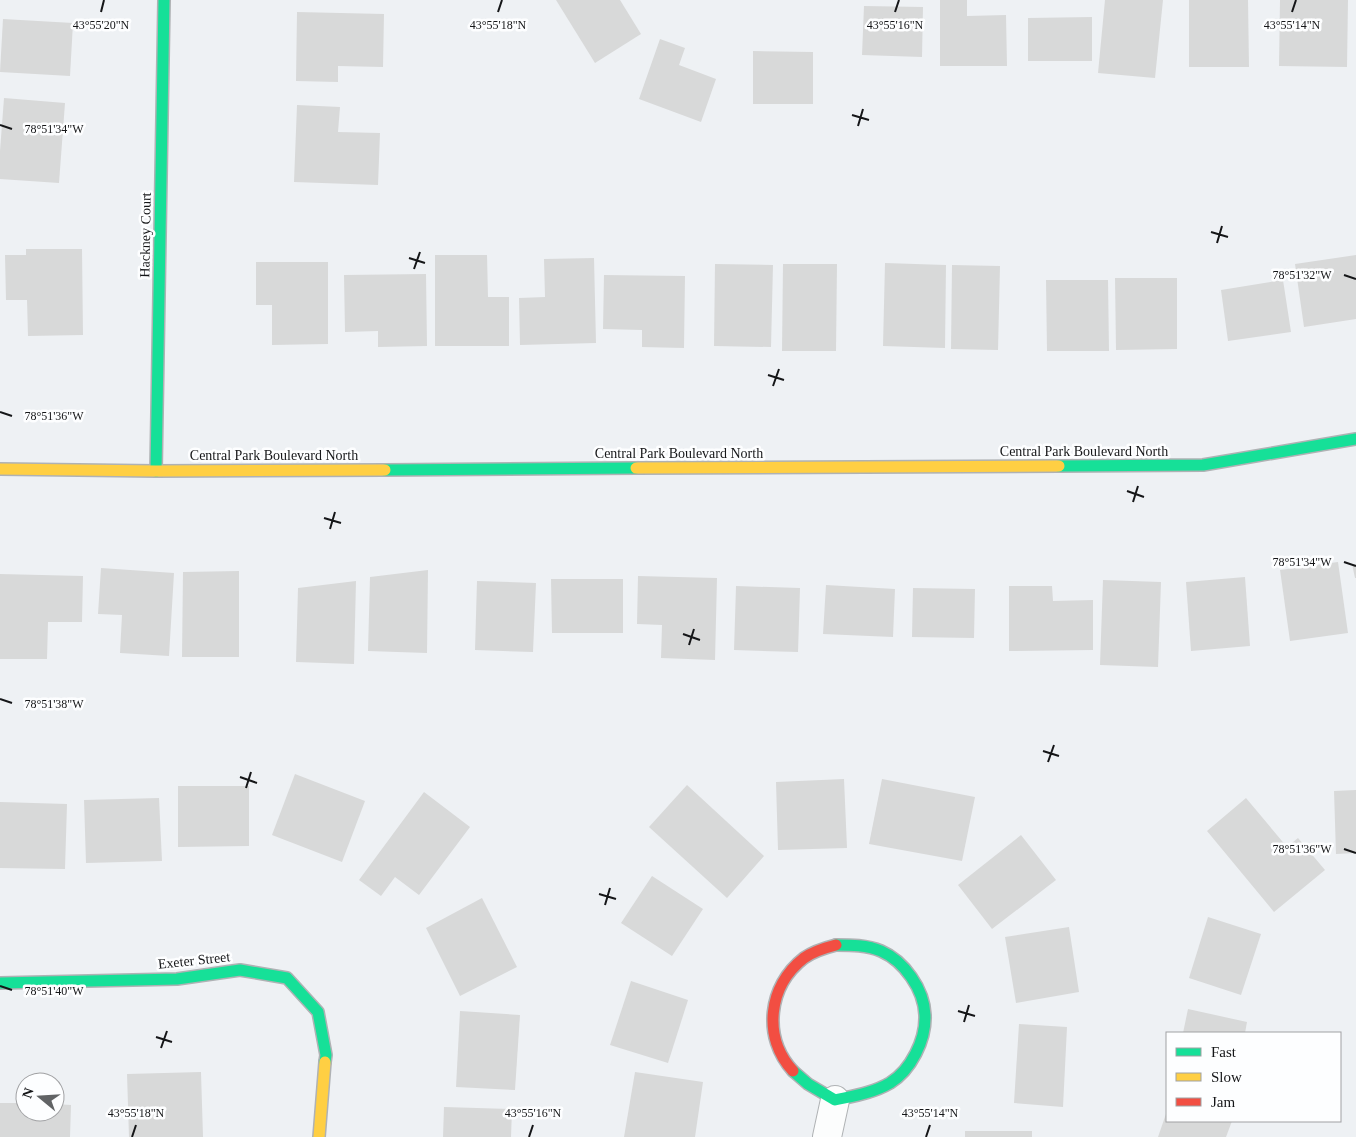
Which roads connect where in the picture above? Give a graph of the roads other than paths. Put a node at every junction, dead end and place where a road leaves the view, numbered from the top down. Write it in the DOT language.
graph roads {
  1 [pos="164,0"];
  2 [pos="1356,440"];
  3 [pos="0,469"];
  4 [pos="156,471"];
  5 [pos="0,983"];
  6 [pos="835,1100"];
  7 [pos="319,1133"];
  8 [pos="827,1137"];
  1 -- 4 [label="street, Hackney Court"];
  2 -- 4 [label="street, Central Park Boulevard North"];
  3 -- 4 [label="street, Central Park Boulevard North"];
  5 -- 7 [label="street, Exeter Street"];
  6 -- 6 [label="street"];
  6 -- 8 [label="street"];
}
